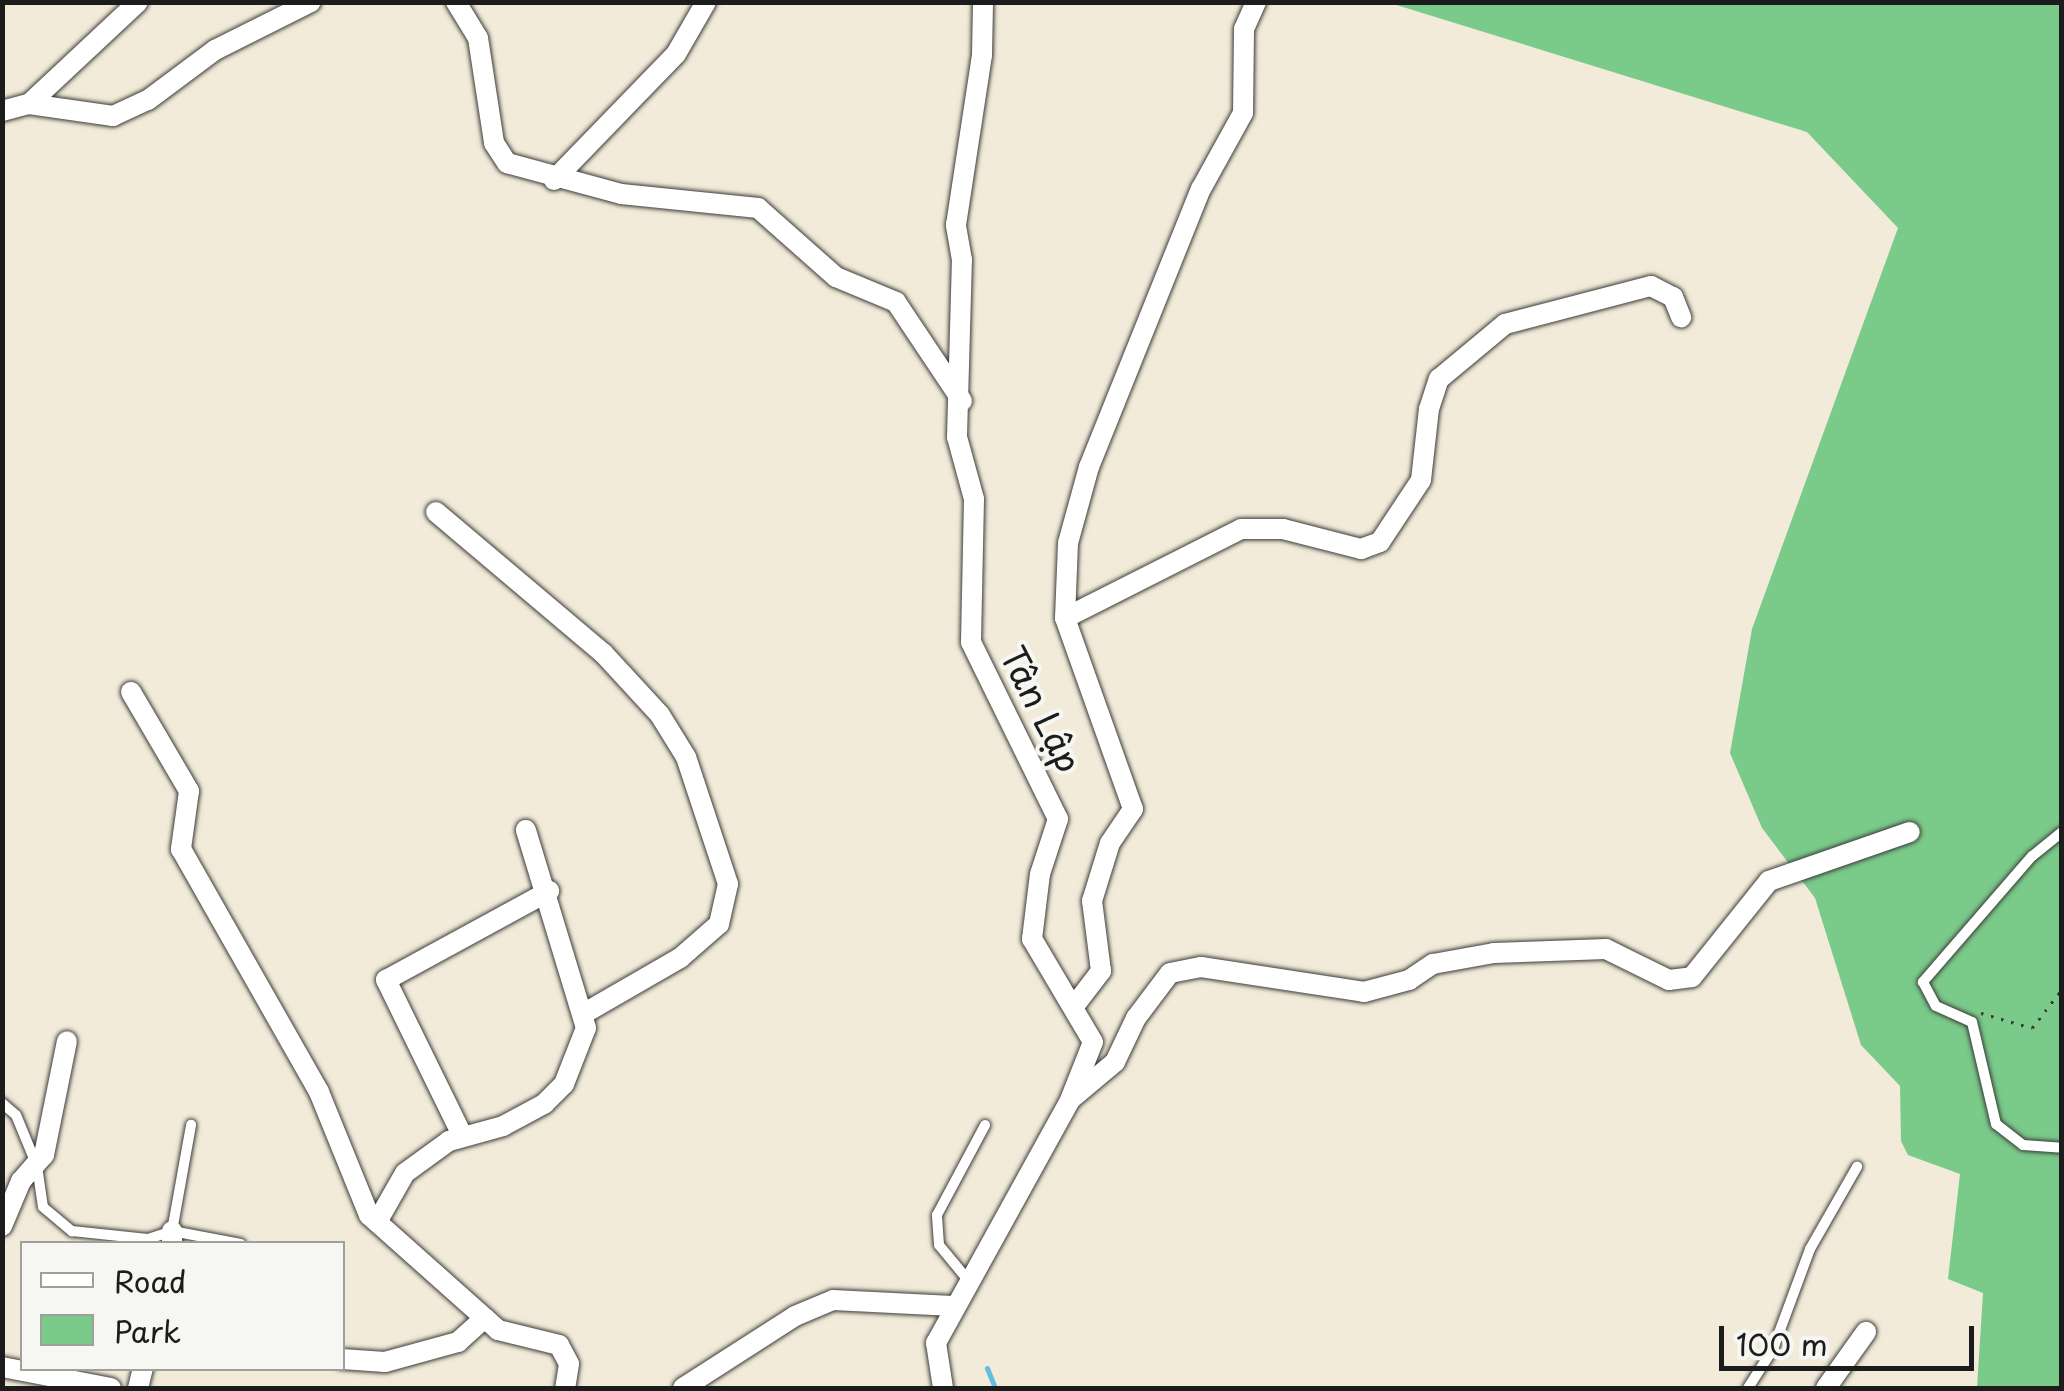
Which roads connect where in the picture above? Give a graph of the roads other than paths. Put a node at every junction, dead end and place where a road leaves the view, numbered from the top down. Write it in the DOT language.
graph roads {
  1 [pos="138,2"];
  2 [pos="310,2"];
  3 [pos="456,2"];
  4 [pos="706,2"];
  5 [pos="983,2"];
  6 [pos="1256,2"];
  7 [pos="29,104"];
  8 [pos="2,111"];
  9 [pos="554,180"];
  10 [pos="1681,317"];
  11 [pos="962,402"];
  12 [pos="436,512"];
  13 [pos="1064,618"];
  14 [pos="131,692"];
  15 [pos="526,830"];
  16 [pos="1910,832"];
  17 [pos="2062,832"];
  18 [pos="550,892"];
  19 [pos="1074,1005"];
  20 [pos="583,1014"];
  21 [pos="67,1041"];
  22 [pos="1070,1100"];
  23 [pos="2,1103"];
  24 [pos="191,1125"];
  25 [pos="985,1125"];
  26 [pos="462,1135"];
  27 [pos="2062,1148"];
  28 [pos="37,1166"];
  29 [pos="1857,1167"];
  30 [pos="377,1222"];
  31 [pos="2,1226"];
  32 [pos="172,1237"];
  33 [pos="211,1241"];
  34 [pos="968,1280"];
  35 [pos="954,1306"];
  36 [pos="486,1318"];
  37 [pos="1866,1332"];
  38 [pos="345,1358"];
  39 [pos="27,1371"];
  40 [pos="111,1388"];
  41 [pos="565,1388"];
  42 [pos="683,1388"];
  43 [pos="943,1388"];
  44 [pos="1748,1388"];
  45 [pos="1826,1388"];
  1 -- 7 [label="street"];
  2 -- 7 [label="street"];
  3 -- 9 [label="street"];
  4 -- 9 [label="street"];
  5 -- 11 [label="street, Tân Lập"];
  6 -- 13 [label="street"];
  7 -- 8 [label="street"];
  9 -- 11 [label="street"];
  10 -- 13 [label="street"];
  11 -- 19 [label="street, Tân Lập"];
  12 -- 20 [label="street"];
  13 -- 19 [label="street"];
  14 -- 30 [label="street"];
  15 -- 18 [label="street"];
  16 -- 22 [label="street"];
  17 -- 27 [label="lane"];
  18 -- 20 [label="street"];
  18 -- 26 [label="street"];
  19 -- 22 [label="street, Tân Lập"];
  20 -- 26 [label="street"];
  21 -- 28 [label="street"];
  22 -- 34 [label="street, Tân Lập"];
  23 -- 28 [label="lane"];
  24 -- 32 [label="lane"];
  25 -- 34 [label="lane"];
  26 -- 30 [label="street"];
  28 -- 31 [label="street"];
  28 -- 32 [label="lane"];
  29 -- 44 [label="lane"];
  30 -- 36 [label="street"];
  32 -- 33 [label="lane"];
  34 -- 35 [label="street, Tân Lập"];
  35 -- 42 [label="street"];
  35 -- 43 [label="street, Tân Lập"];
  36 -- 38 [label="street"];
  36 -- 41 [label="street"];
  37 -- 45 [label="street"];
  39 -- 40 [label="street"];
}
